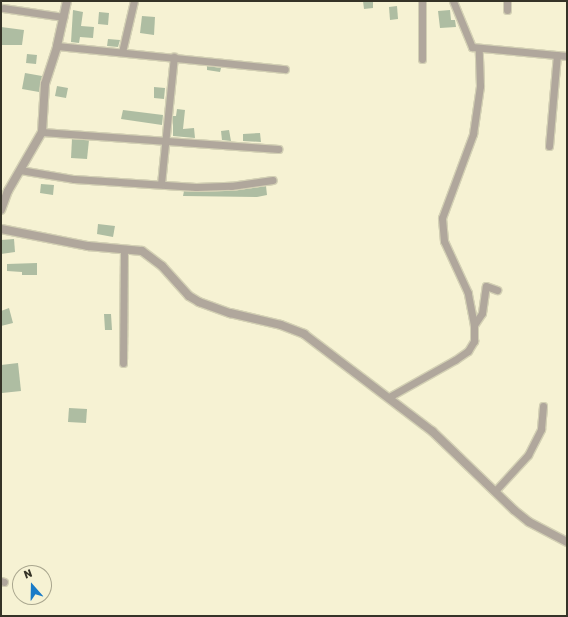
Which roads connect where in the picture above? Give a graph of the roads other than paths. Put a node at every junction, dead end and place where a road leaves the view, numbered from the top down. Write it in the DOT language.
graph roads {
  1 [pos="67,1"];
  2 [pos="134,1"];
  3 [pos="422,1"];
  4 [pos="454,1"];
  5 [pos="507,1"];
  6 [pos="3,8"];
  7 [pos="507,10"];
  8 [pos="63,17"];
  9 [pos="58,46"];
  10 [pos="479,48"];
  11 [pos="122,52"];
  12 [pos="557,55"];
  13 [pos="567,56"];
  14 [pos="174,57"];
  15 [pos="422,59"];
  16 [pos="285,69"];
  17 [pos="42,132"];
  18 [pos="165,142"];
  19 [pos="549,146"];
  20 [pos="278,149"];
  21 [pos="20,170"];
  22 [pos="273,180"];
  23 [pos="161,184"];
  24 [pos="1,210"];
  25 [pos="1,229"];
  26 [pos="124,249"];
  27 [pos="497,290"];
  28 [pos="474,325"];
  29 [pos="123,363"];
  30 [pos="390,397"];
  31 [pos="543,406"];
  32 [pos="495,491"];
  33 [pos="567,542"];
  1 -- 8 [label="street"];
  2 -- 11 [label="street"];
  3 -- 15 [label="street"];
  4 -- 10 [label="street"];
  5 -- 7 [label="street"];
  6 -- 8 [label="street"];
  8 -- 9 [label="street"];
  9 -- 11 [label="street"];
  9 -- 17 [label="street"];
  10 -- 12 [label="street"];
  10 -- 28 [label="street"];
  11 -- 14 [label="street"];
  12 -- 13 [label="street"];
  12 -- 19 [label="street"];
  14 -- 16 [label="street"];
  14 -- 18 [label="street"];
  17 -- 18 [label="street"];
  17 -- 21 [label="street"];
  18 -- 20 [label="street"];
  18 -- 23 [label="street"];
  21 -- 23 [label="street"];
  21 -- 24 [label="street"];
  22 -- 23 [label="street"];
  25 -- 26 [label="street"];
  26 -- 29 [label="street"];
  26 -- 30 [label="street"];
  27 -- 28 [label="street"];
  28 -- 30 [label="street"];
  30 -- 32 [label="street"];
  31 -- 32 [label="street"];
  32 -- 33 [label="street"];
}
